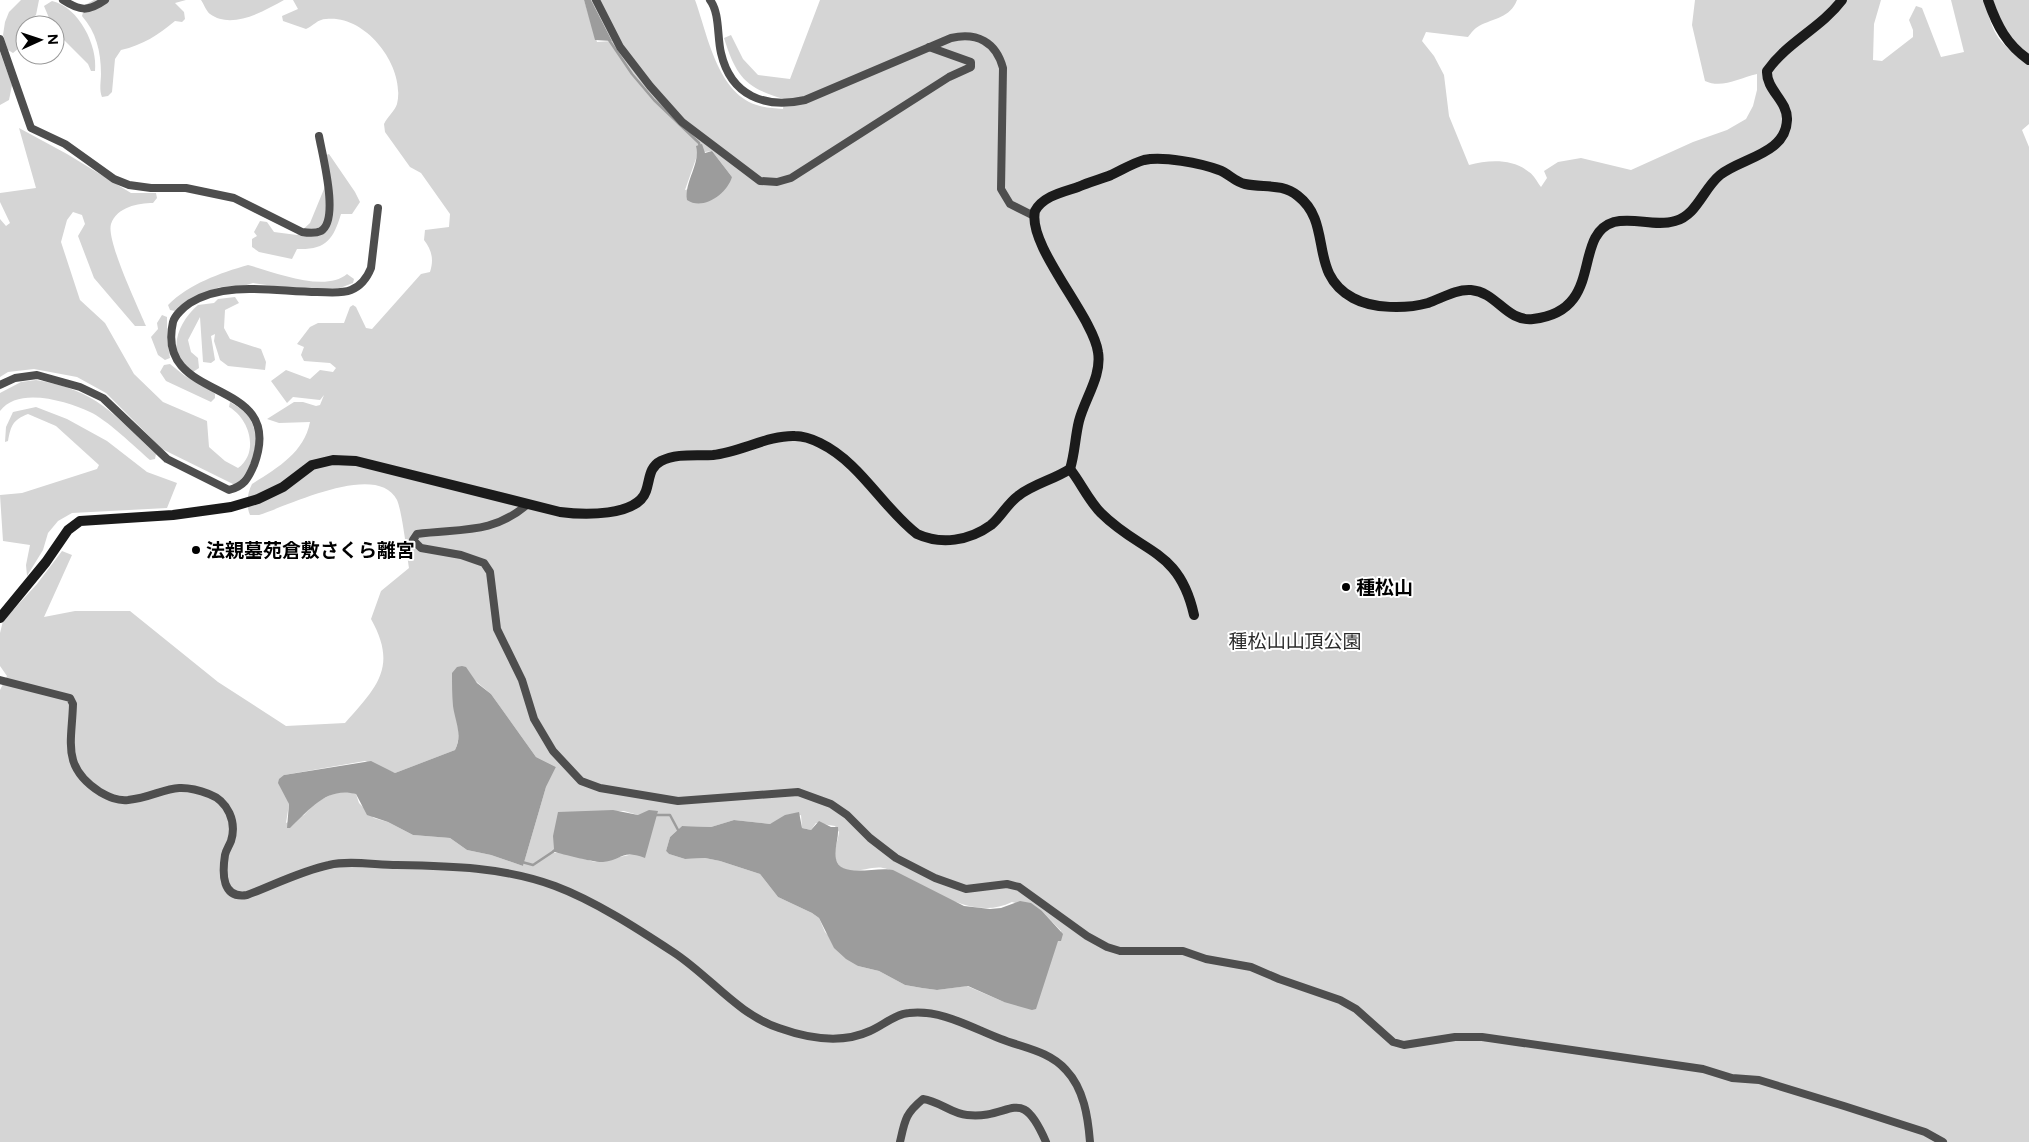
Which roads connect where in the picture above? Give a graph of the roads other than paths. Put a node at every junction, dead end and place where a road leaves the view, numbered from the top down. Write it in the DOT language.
graph roads {
  1 [pos="63,0"];
  2 [pos="105,0"];
  3 [pos="596,0"];
  4 [pos="710,0"];
  5 [pos="1842,0"];
  6 [pos="1988,0"];
  7 [pos="0,39"];
  8 [pos="929,47"];
  9 [pos="2029,60"];
  10 [pos="319,136"];
  11 [pos="378,208"];
  12 [pos="1034,216"];
  13 [pos="0,385"];
  14 [pos="1070,469"];
  15 [pos="229,490"];
  16 [pos="528,504"];
  17 [pos="231,507"];
  18 [pos="1194,615"];
  19 [pos="0,618"];
  20 [pos="1,679"];
  21 [pos="900,1142"];
  22 [pos="1046,1142"];
  23 [pos="1090,1142"];
  24 [pos="1943,1142"];
  1 -- 2 [label="street"];
  3 -- 8 [label="street"];
  4 -- 8 [label="street"];
  5 -- 12 [label="street"];
  6 -- 9 [label="street"];
  7 -- 10 [label="street"];
  8 -- 12 [label="street"];
  11 -- 15 [label="street"];
  12 -- 14 [label="street"];
  13 -- 15 [label="street"];
  14 -- 16 [label="street"];
  14 -- 18 [label="street"];
  15 -- 17 [label="street"];
  16 -- 17 [label="street"];
  16 -- 24 [label="street"];
  17 -- 19 [label="street"];
  20 -- 23 [label="street"];
  21 -- 22 [label="street"];
}
